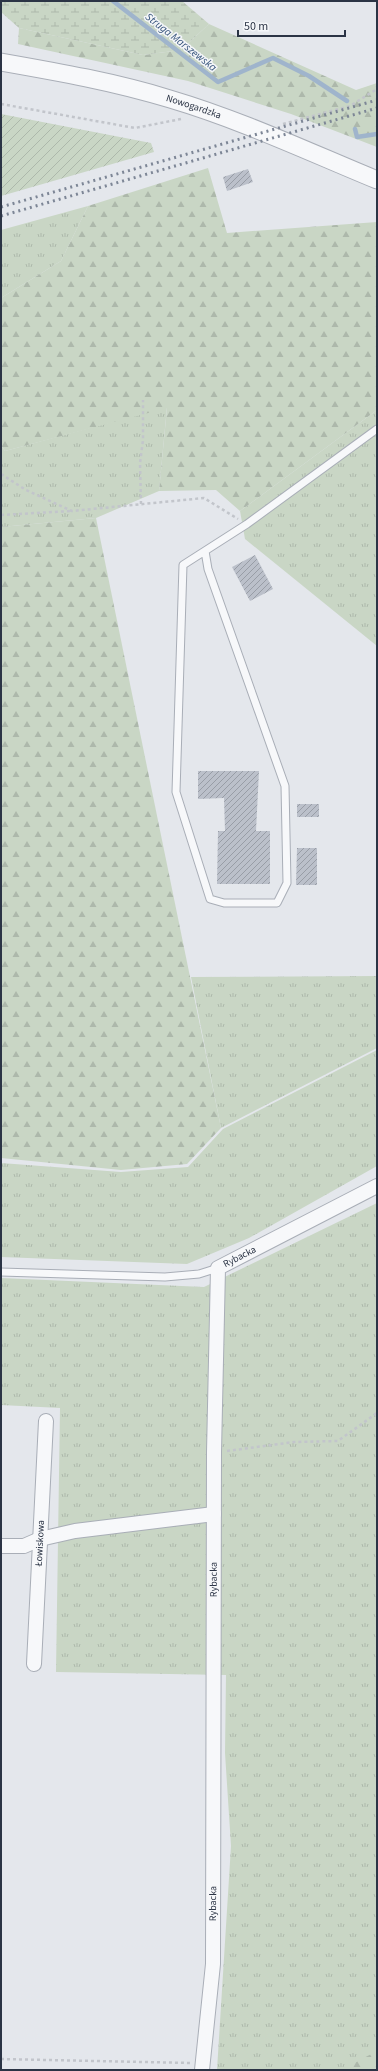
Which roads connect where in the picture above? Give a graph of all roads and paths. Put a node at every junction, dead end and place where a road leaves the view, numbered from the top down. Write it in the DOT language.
graph roads {
  1 [pos="1,62"];
  2 [pos="377,89"];
  3 [pos="1,104"];
  4 [pos="208,112"];
  5 [pos="282,124"];
  6 [pos="377,180"];
  7 [pos="143,400"];
  8 [pos="377,429"];
  9 [pos="1,474"];
  10 [pos="141,504"];
  11 [pos="72,511"];
  12 [pos="1,514"];
  13 [pos="247,524"];
  14 [pos="205,551"];
  15 [pos="377,1186"];
  16 [pos="218,1268"];
  17 [pos="1,1272"];
  18 [pos="377,1413"];
  19 [pos="46,1421"];
  20 [pos="214,1452"];
  21 [pos="214,1514"];
  22 [pos="40,1539"];
  23 [pos="1,1546"];
  24 [pos="34,1664"];
  25 [pos="1,2059"];
  26 [pos="203,2067"];
  1 -- 4 [label="street, Nowogardzka"];
  2 -- 5 [label="path"];
  3 -- 4 [label="path"];
  4 -- 6 [label="street, Nowogardzka"];
  7 -- 10 [label="path"];
  8 -- 13 [label="lane"];
  9 -- 11 [label="path"];
  10 -- 11 [label="path"];
  10 -- 13 [label="path"];
  11 -- 12 [label="path"];
  13 -- 14 [label="lane"];
  14 -- 14 [label="lane"];
  15 -- 16 [label="street, Rybacka"];
  16 -- 17 [label="lane"];
  16 -- 20 [label="street, Rybacka"];
  18 -- 20 [label="path"];
  19 -- 22 [label="street, Łowiskowa"];
  20 -- 21 [label="street, Rybacka"];
  21 -- 22 [label="street"];
  21 -- 26 [label="street, Rybacka"];
  22 -- 23 [label="street"];
  22 -- 24 [label="street, Łowiskowa"];
  25 -- 26 [label="path"];
}
